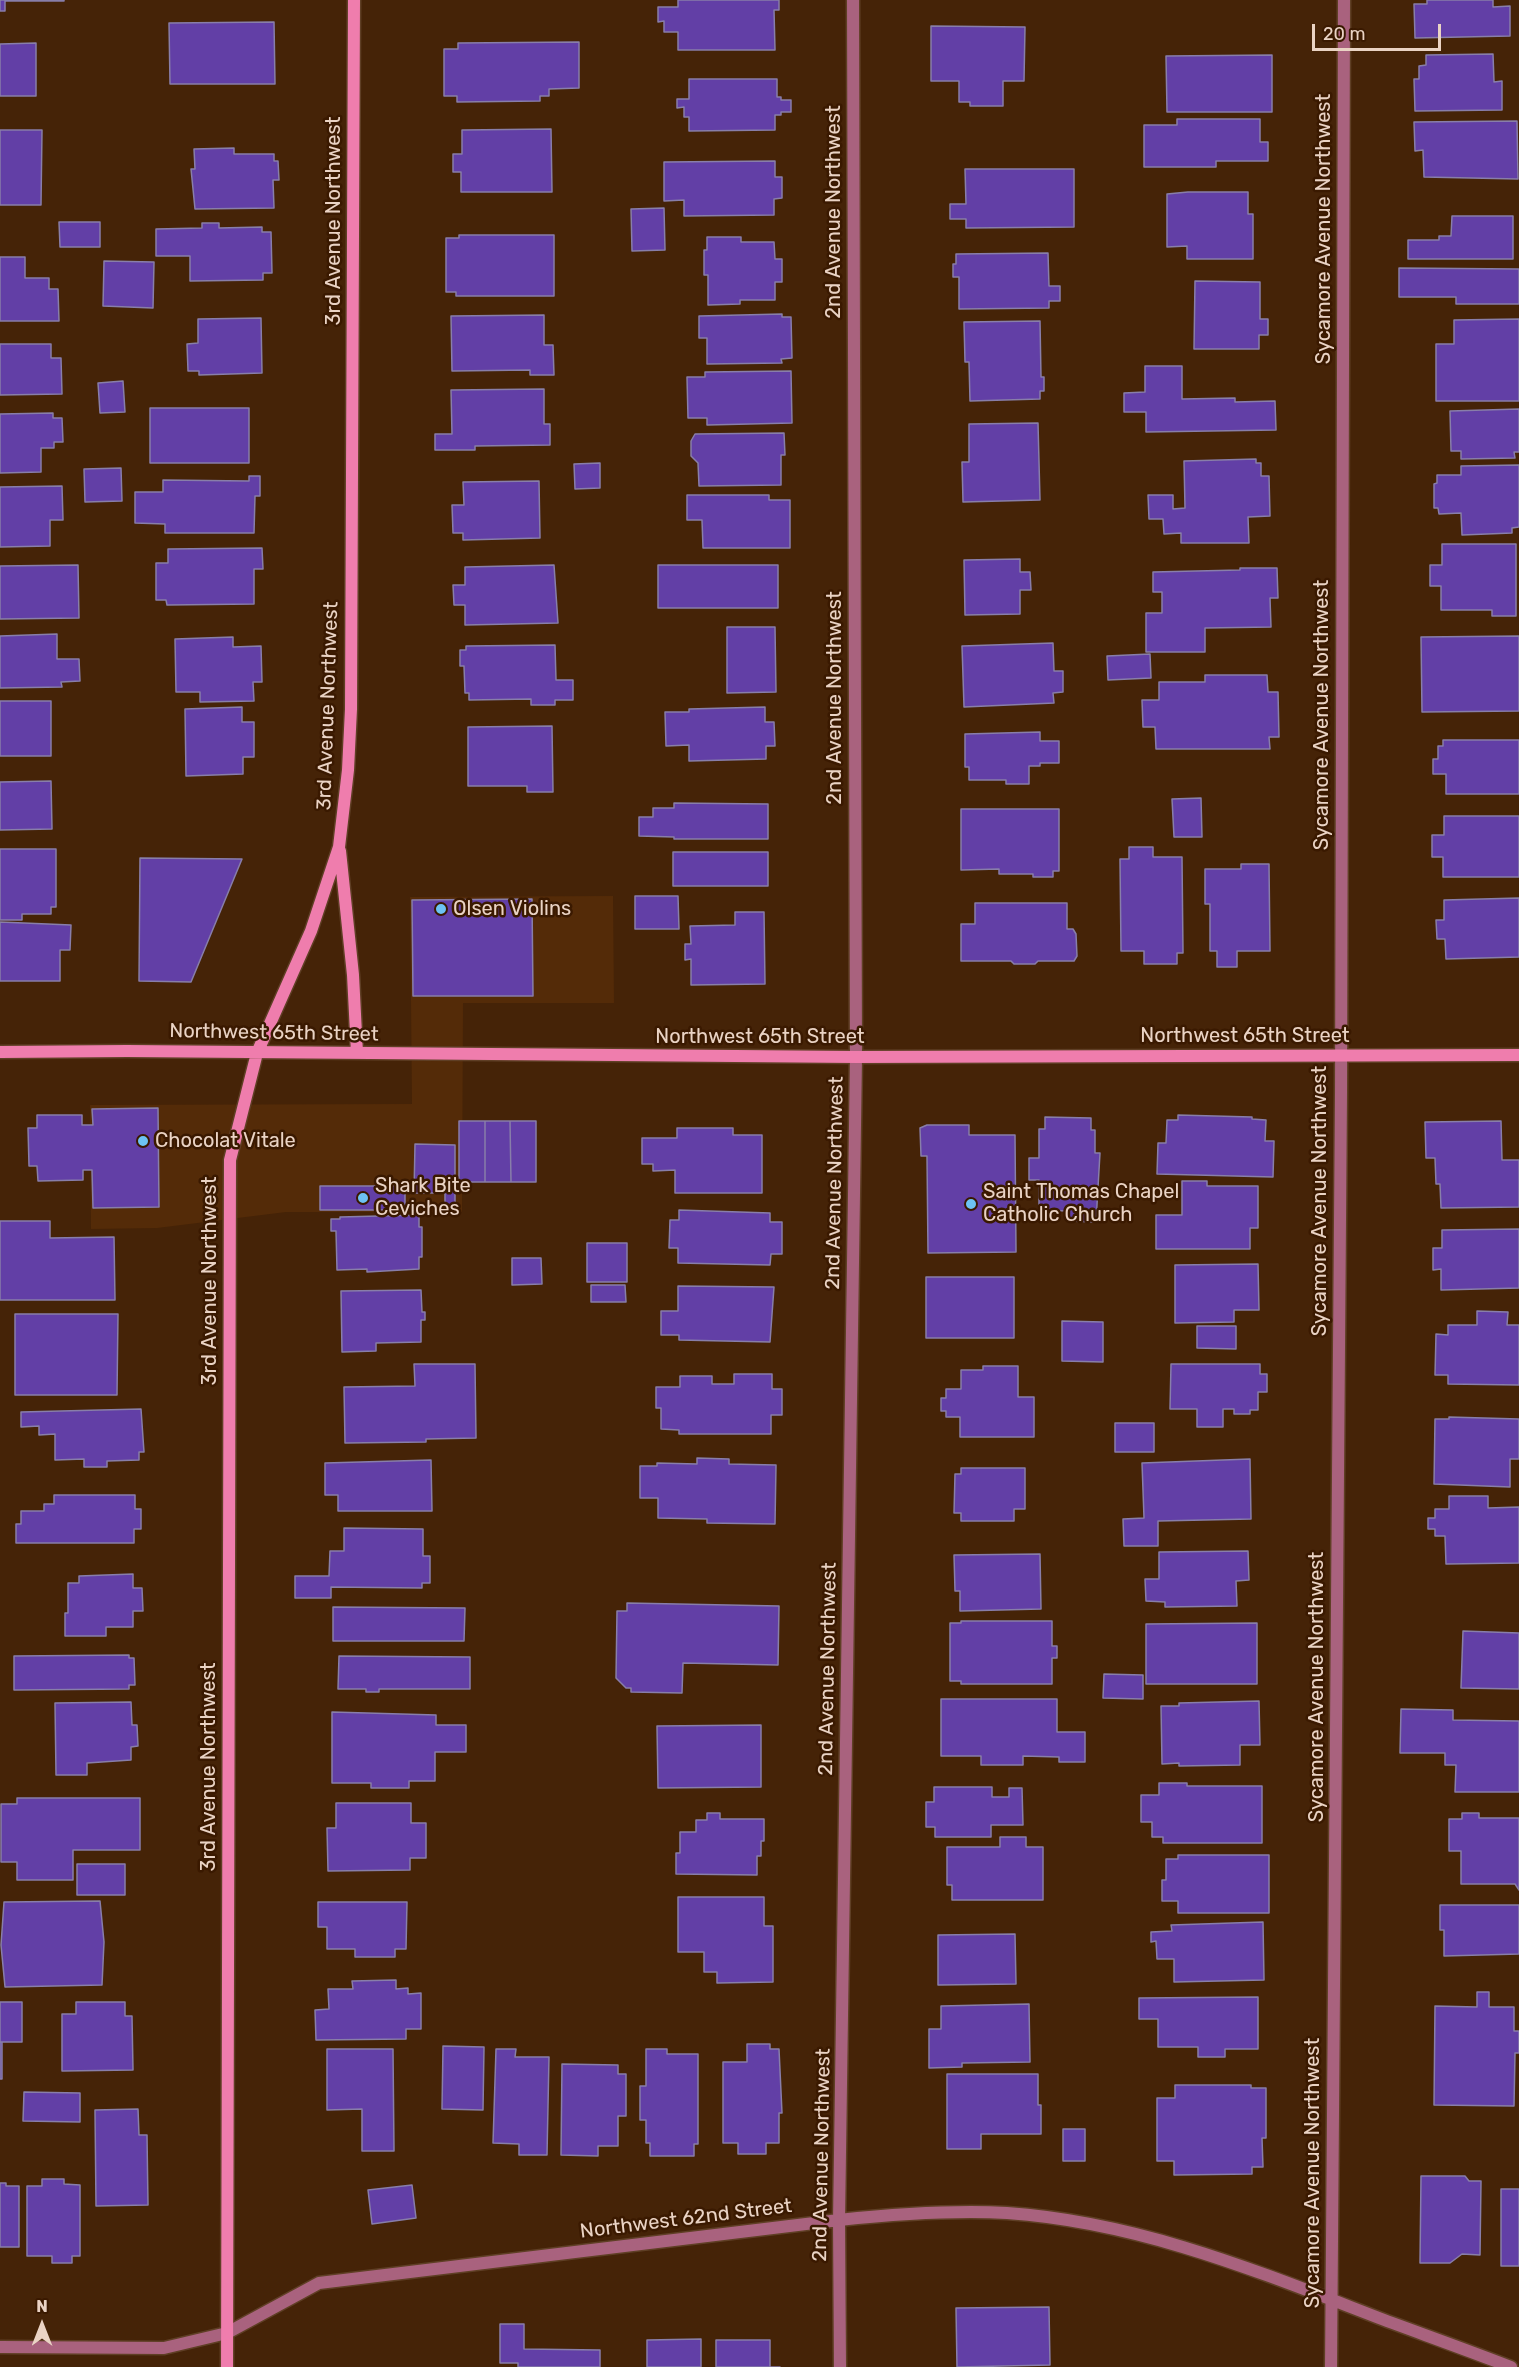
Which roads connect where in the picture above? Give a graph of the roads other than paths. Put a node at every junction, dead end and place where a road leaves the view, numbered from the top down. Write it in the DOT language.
graph roads {
  1 [pos="354,0"];
  2 [pos="853,0"];
  3 [pos="1344,0"];
  4 [pos="339,847"];
  5 [pos="0,1052"];
  6 [pos="257,1053"];
  7 [pos="357,1053"];
  8 [pos="1519,1055"];
  9 [pos="1341,1056"];
  10 [pos="856,1057"];
  11 [pos="839,2220"];
  12 [pos="1331,2298"];
  13 [pos="227,2333"];
  14 [pos="0,2347"];
  15 [pos="227,2367"];
  16 [pos="840,2367"];
  17 [pos="1331,2367"];
  18 [pos="1511,2367"];
  1 -- 4 [label="street, 3rd Avenue Northwest"];
  2 -- 10 [label="street, 2nd Avenue Northwest"];
  3 -- 9 [label="street, Sycamore Avenue Northwest"];
  4 -- 6 [label="street, 3rd Avenue Northwest"];
  4 -- 7 [label="street"];
  5 -- 6 [label="street, Northwest 65th Street"];
  6 -- 7 [label="street, Northwest 65th Street"];
  6 -- 13 [label="street, 3rd Avenue Northwest"];
  7 -- 10 [label="street, Northwest 65th Street"];
  8 -- 9 [label="street, Northwest 65th Street"];
  9 -- 10 [label="street, Northwest 65th Street"];
  9 -- 12 [label="street, Sycamore Avenue Northwest"];
  10 -- 11 [label="street, 2nd Avenue Northwest"];
  11 -- 12 [label="street, Northwest 62nd Street"];
  11 -- 13 [label="street, Northwest 62nd Street"];
  11 -- 16 [label="street, 2nd Avenue Northwest"];
  12 -- 17 [label="street, Sycamore Avenue Northwest"];
  12 -- 18 [label="street, Northwest 62nd Street"];
  13 -- 14 [label="street, Northwest 62nd Street"];
  13 -- 15 [label="street, 3rd Avenue Northwest"];
}
